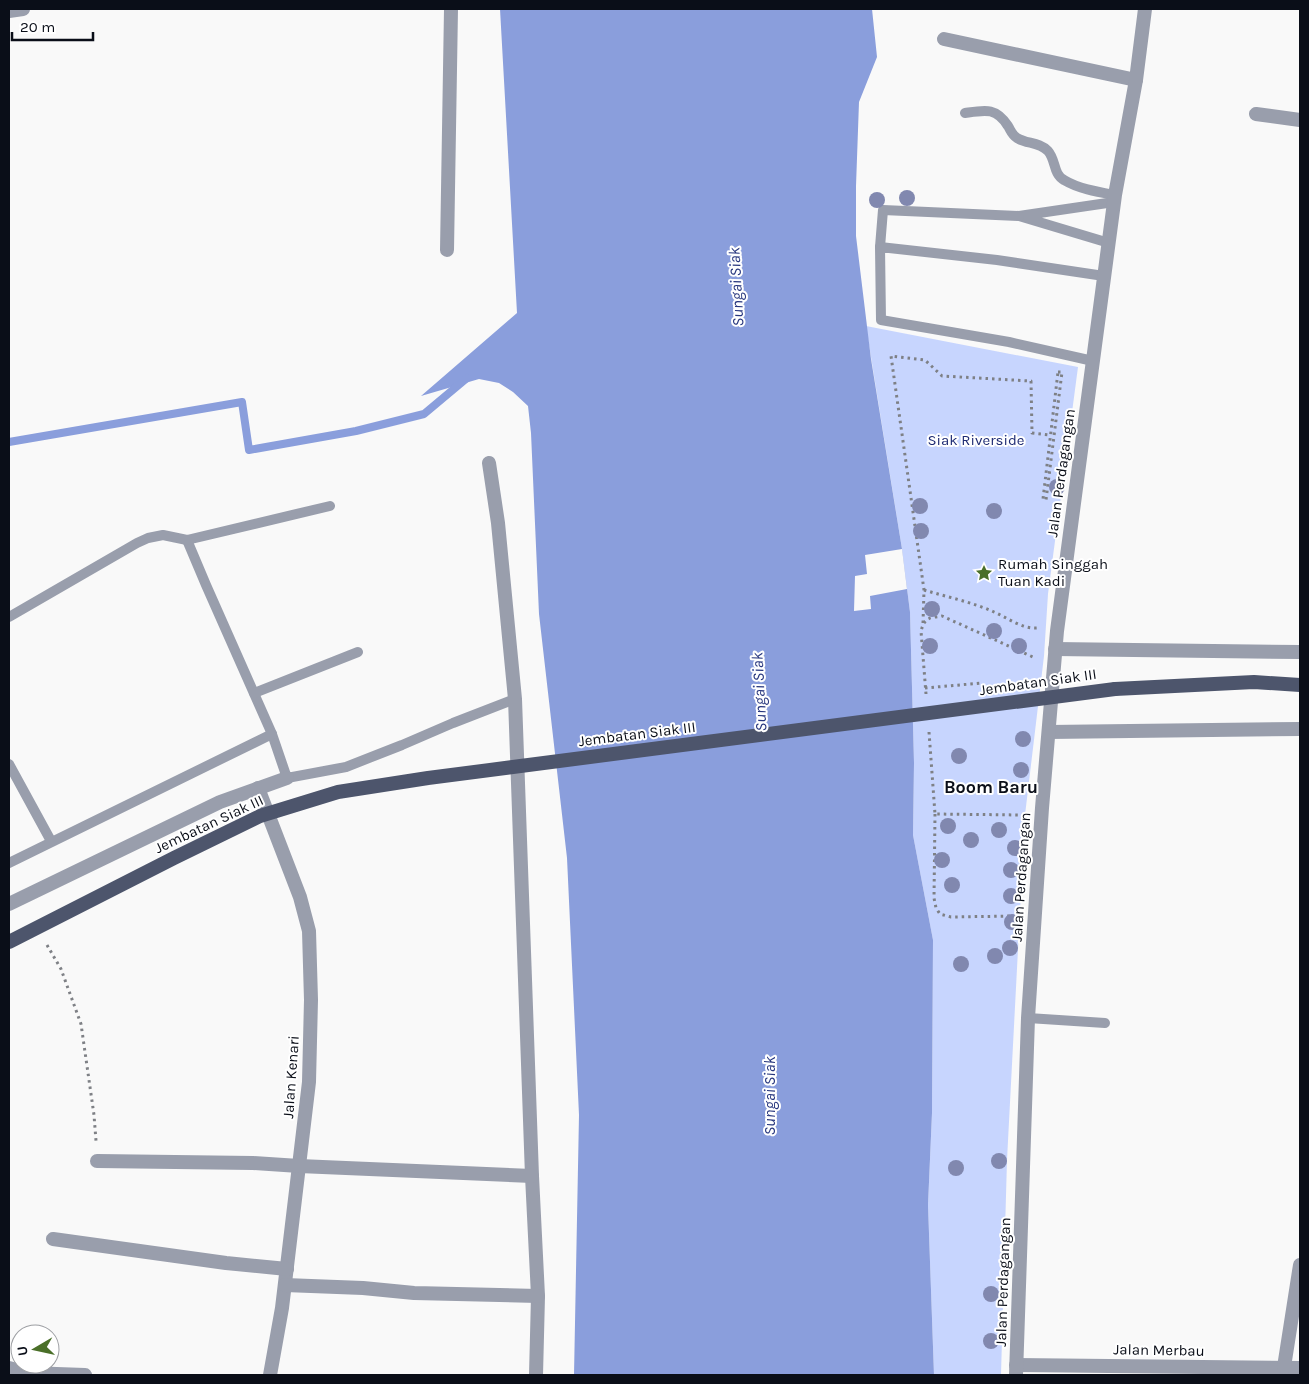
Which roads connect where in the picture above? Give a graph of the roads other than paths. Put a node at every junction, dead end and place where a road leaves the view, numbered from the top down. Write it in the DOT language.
graph roads {
  1 [pos="23,9"];
  2 [pos="451,9"];
  3 [pos="1145,9"];
  4 [pos="9,11"];
  5 [pos="944,39"];
  6 [pos="1136,80"];
  7 [pos="965,112"];
  8 [pos="1256,114"];
  9 [pos="1300,120"];
  10 [pos="1115,198"];
  11 [pos="1019,216"];
  12 [pos="1109,242"];
  13 [pos="880,247"];
  14 [pos="447,250"];
  15 [pos="1104,276"];
  16 [pos="1093,361"];
  17 [pos="488,463"];
  18 [pos="330,506"];
  19 [pos="187,540"];
  20 [pos="9,617"];
  21 [pos="1055,649"];
  22 [pos="358,652"];
  23 [pos="1300,652"];
  24 [pos="1300,685"];
  25 [pos="254,693"];
  26 [pos="515,699"];
  27 [pos="1300,729"];
  28 [pos="1049,732"];
  29 [pos="272,734"];
  30 [pos="9,764"];
  31 [pos="287,778"];
  32 [pos="258,788"];
  33 [pos="52,842"];
  34 [pos="9,864"];
  35 [pos="9,904"];
  36 [pos="9,942"];
  37 [pos="1028,1018"];
  38 [pos="1106,1023"];
  39 [pos="97,1161"];
  40 [pos="299,1166"];
  41 [pos="532,1176"];
  42 [pos="53,1239"];
  43 [pos="1300,1265"];
  44 [pos="287,1269"];
  45 [pos="285,1285"];
  46 [pos="538,1296"];
  47 [pos="1284,1367"];
  48 [pos="9,1368"];
  49 [pos="1300,1368"];
  50 [pos="1016,1370"];
  51 [pos="85,1375"];
  52 [pos="92,1375"];
  53 [pos="270,1375"];
  54 [pos="536,1375"];
  1 -- 4 [label="street"];
  2 -- 14 [label="street"];
  3 -- 6 [label="street, Jalan Perdagangan"];
  5 -- 6 [label="street"];
  6 -- 10 [label="street, Jalan Perdagangan"];
  7 -- 10 [label="lane"];
  8 -- 9 [label="street"];
  10 -- 11 [label="lane"];
  10 -- 12 [label="street, Jalan Perdagangan"];
  11 -- 12 [label="lane"];
  11 -- 13 [label="lane"];
  12 -- 15 [label="street, Jalan Perdagangan"];
  13 -- 15 [label="lane"];
  13 -- 16 [label="lane"];
  15 -- 16 [label="street, Jalan Perdagangan"];
  16 -- 21 [label="street, Jalan Perdagangan"];
  17 -- 26 [label="street"];
  18 -- 19 [label="lane"];
  19 -- 20 [label="lane"];
  19 -- 25 [label="lane"];
  21 -- 23 [label="street"];
  21 -- 28 [label="street, Jalan Perdagangan"];
  22 -- 25 [label="lane"];
  24 -- 36 [label="main road, Jembatan Siak III, bridge"];
  25 -- 29 [label="lane"];
  26 -- 31 [label="lane"];
  26 -- 41 [label="street"];
  27 -- 28 [label="street"];
  28 -- 37 [label="street, Jalan Perdagangan"];
  29 -- 31 [label="lane"];
  29 -- 33 [label="lane"];
  30 -- 33 [label="lane"];
  31 -- 32 [label="street"];
  32 -- 35 [label="street"];
  32 -- 40 [label="street, Jalan Kenari"];
  33 -- 34 [label="lane"];
  37 -- 38 [label="lane"];
  37 -- 50 [label="street, Jalan Perdagangan"];
  39 -- 40 [label="street"];
  40 -- 41 [label="street"];
  40 -- 44 [label="street, Jalan Kenari"];
  41 -- 46 [label="street"];
  42 -- 44 [label="street"];
  43 -- 47 [label="street"];
  44 -- 45 [label="street, Jalan Kenari"];
  45 -- 46 [label="street"];
  45 -- 53 [label="street, Jalan Kenari"];
  46 -- 54 [label="street"];
  47 -- 49 [label="street, Jalan Merbau"];
  47 -- 50 [label="street, Jalan Merbau"];
  48 -- 51 [label="street"];
  51 -- 52 [label="street"];
}
